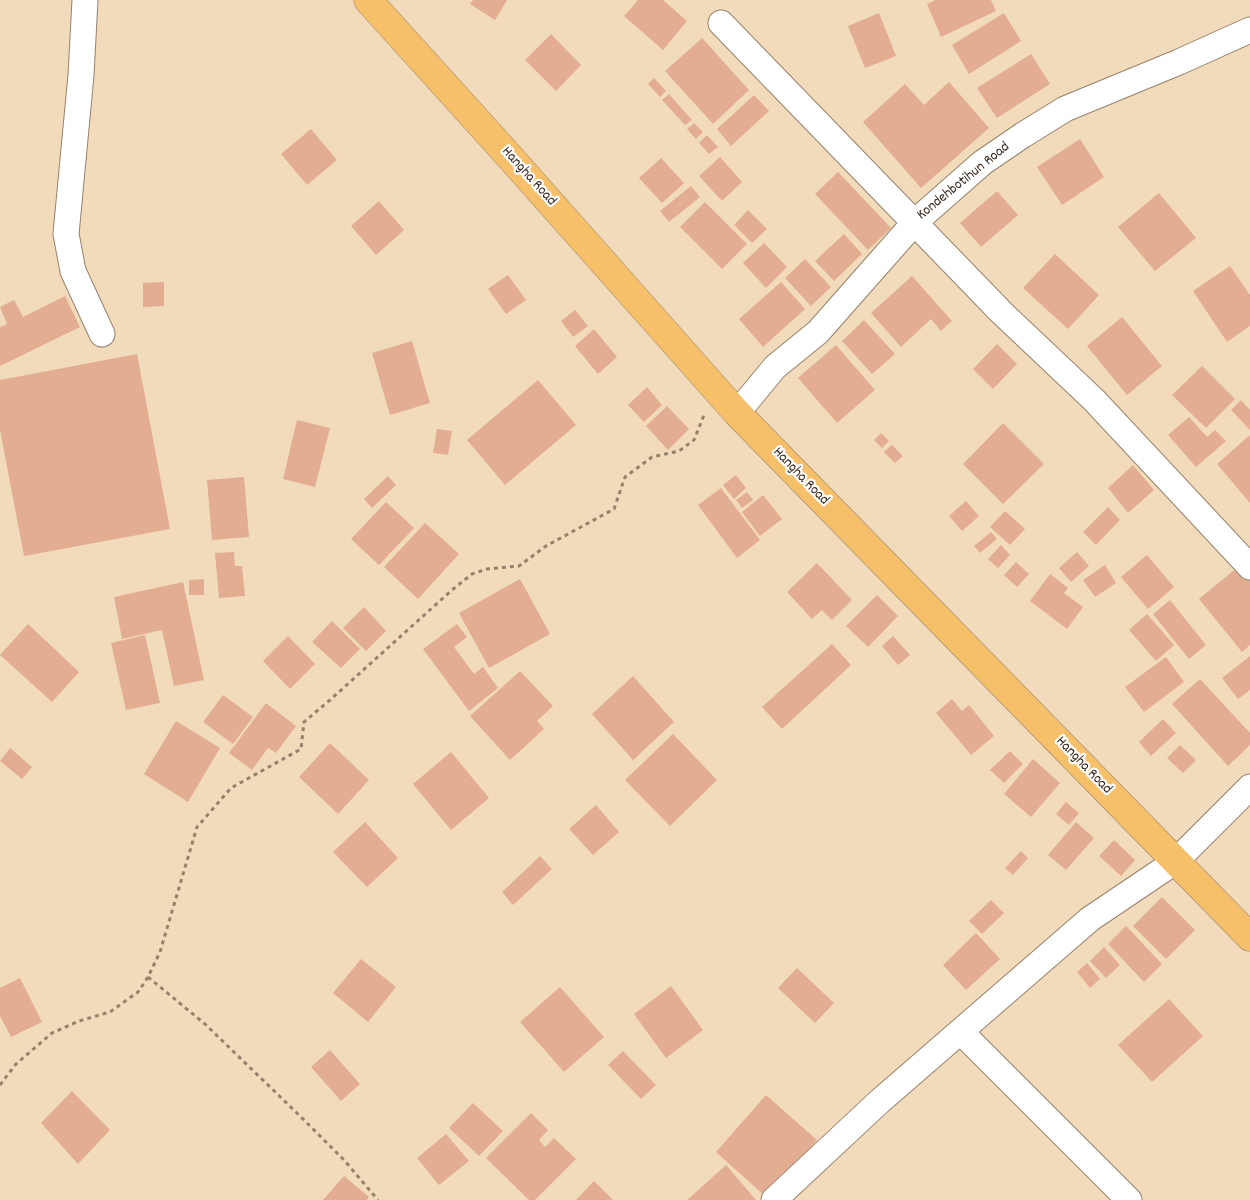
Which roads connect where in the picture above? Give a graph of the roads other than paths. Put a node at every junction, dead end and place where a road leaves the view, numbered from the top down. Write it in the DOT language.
graph roads {
  1 [pos="85,0"];
  2 [pos="368,0"];
  3 [pos="721,23"];
  4 [pos="1250,30"];
  5 [pos="915,222"];
  6 [pos="102,334"];
  7 [pos="737,413"];
  8 [pos="1250,567"];
  9 [pos="1250,786"];
  10 [pos="1176,861"];
  11 [pos="1250,937"];
  12 [pos="960,1032"];
  13 [pos="774,1200"];
  14 [pos="1129,1200"];
  1 -- 6 [label="street"];
  2 -- 7 [label="highway, Hangha Road"];
  3 -- 5 [label="street"];
  4 -- 5 [label="street, Kondehbotihun Road"];
  5 -- 7 [label="street, Kondehbotihun Road"];
  5 -- 8 [label="street"];
  7 -- 10 [label="highway, Hangha Road"];
  9 -- 10 [label="street"];
  10 -- 11 [label="highway, Hangha Road"];
  10 -- 12 [label="street"];
  12 -- 13 [label="street"];
  12 -- 14 [label="street"];
}
